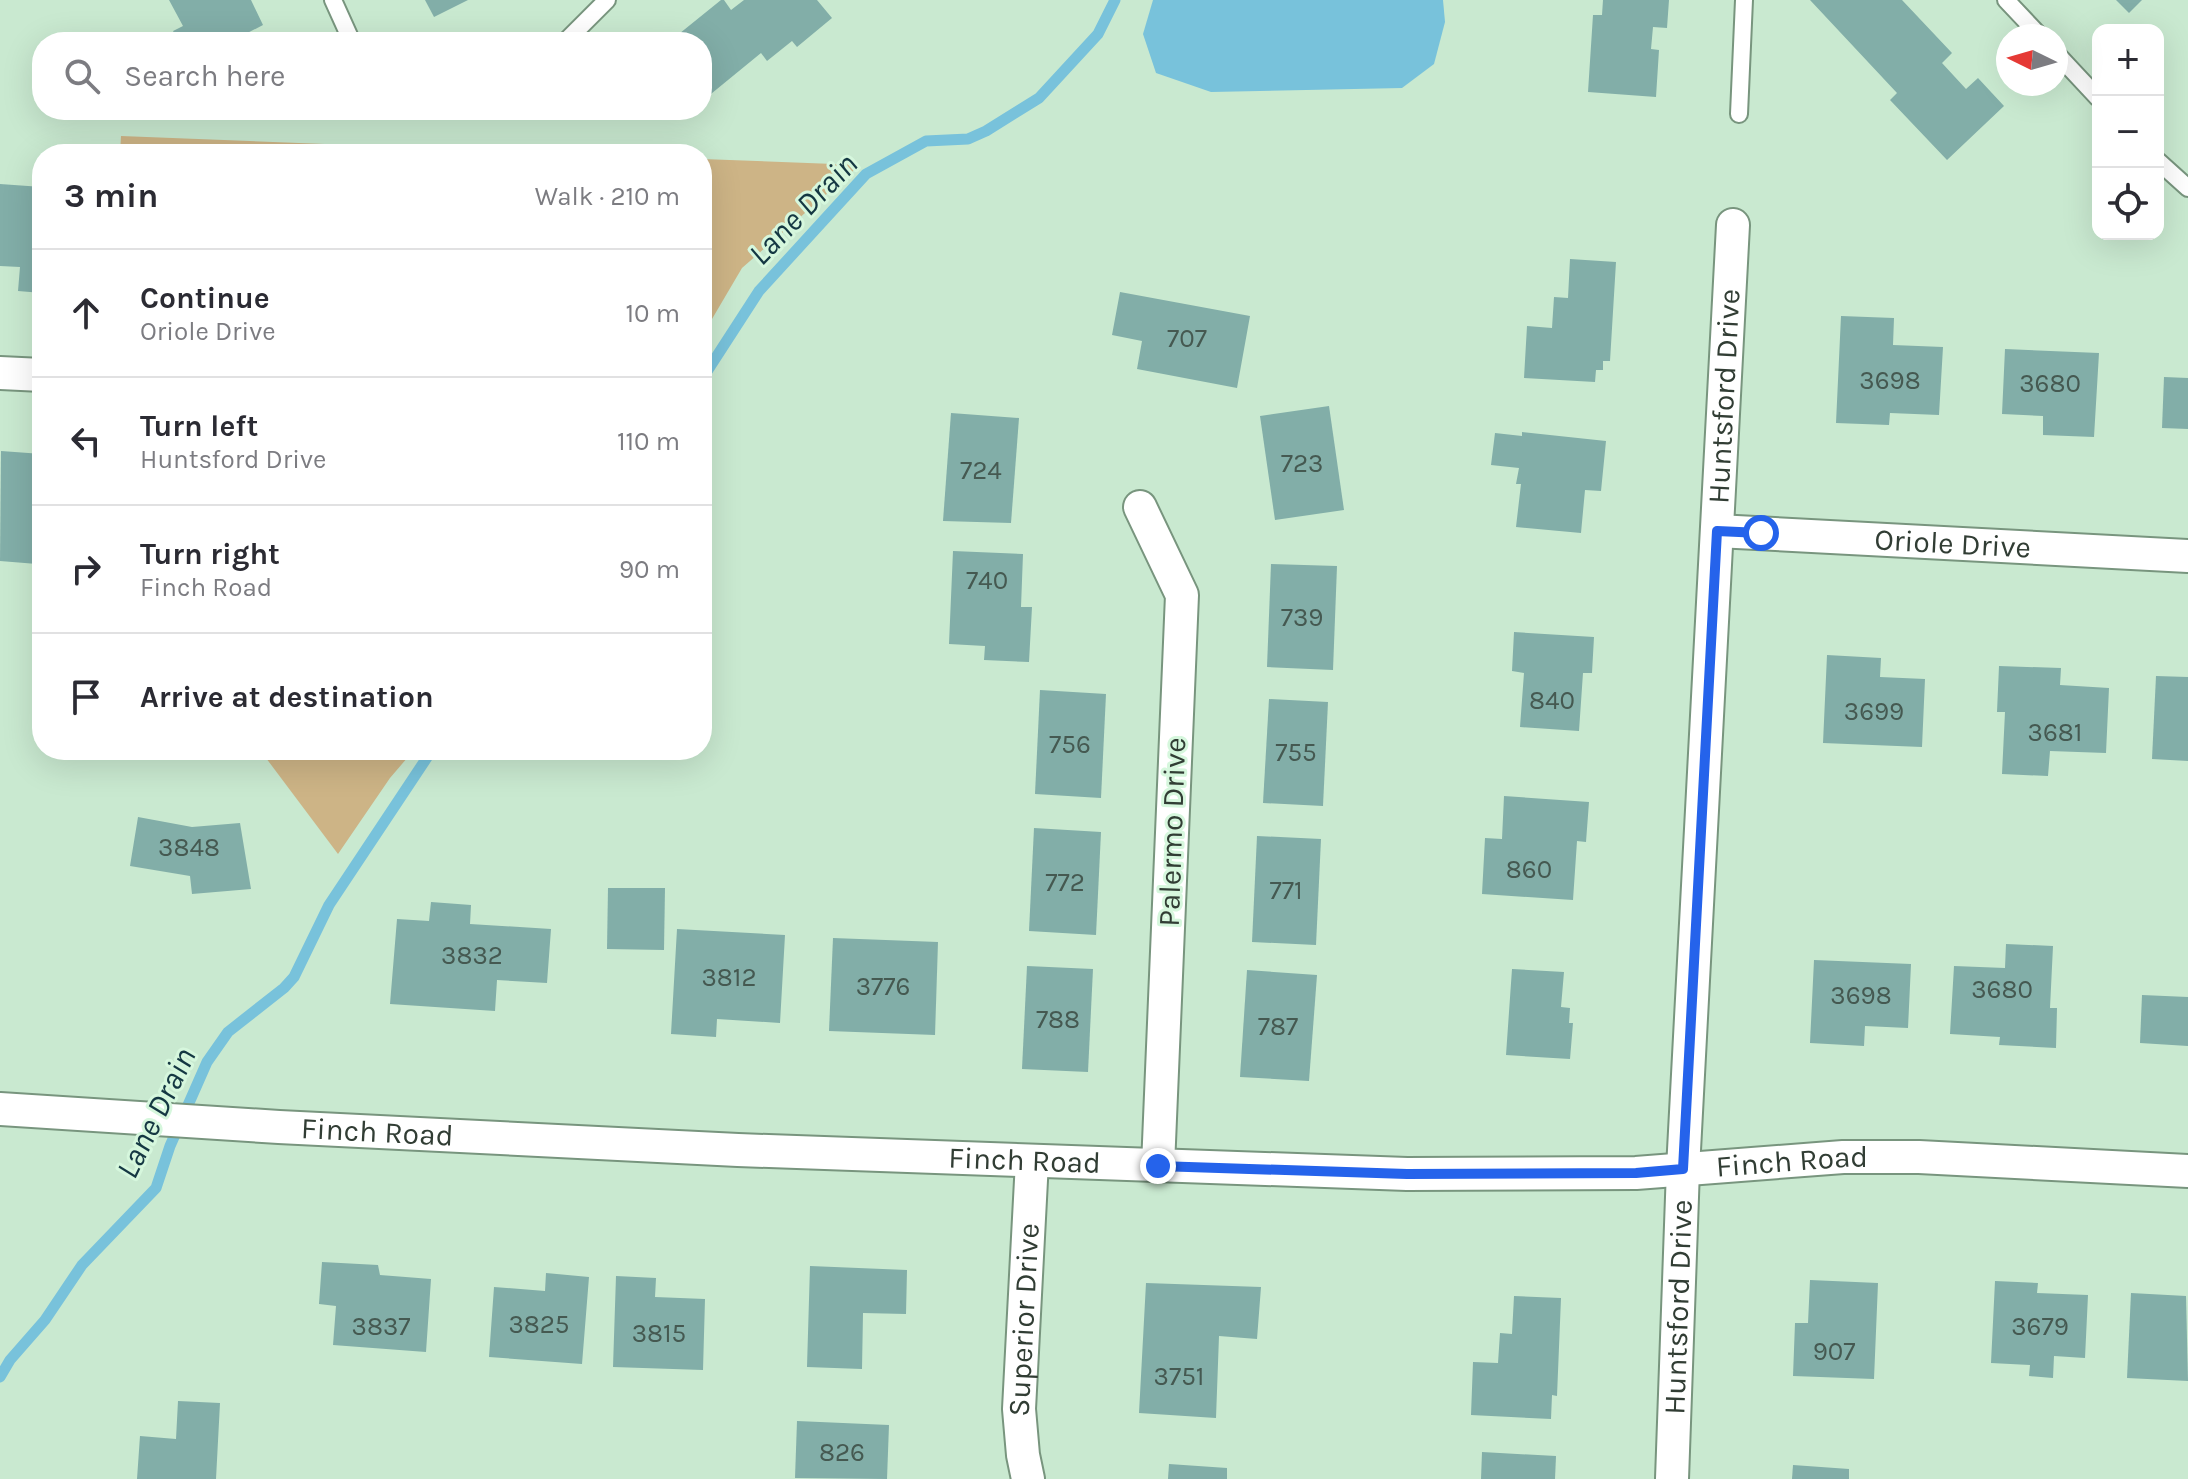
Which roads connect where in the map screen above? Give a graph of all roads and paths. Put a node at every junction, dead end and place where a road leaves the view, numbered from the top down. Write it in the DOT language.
graph roads {
  1 [pos="333,0"];
  2 [pos="607,0"];
  3 [pos="1744,0"];
  4 [pos="2006,0"];
  5 [pos="2029,24"];
  6 [pos="347,32"];
  7 [pos="575,32"];
  8 [pos="2068,66"];
  9 [pos="2096,96"];
  10 [pos="1739,114"];
  11 [pos="2164,166"];
  12 [pos="2188,188"];
  13 [pos="1733,225"];
  14 [pos="0,373"];
  15 [pos="32,375"];
  16 [pos="1140,507"];
  17 [pos="1717,531"];
  18 [pos="2188,556"];
  19 [pos="0,1109"];
  20 [pos="1032,1161"];
  21 [pos="1158,1166"];
  22 [pos="1683,1169"];
  23 [pos="2188,1171"];
  24 [pos="1028,1479"];
  25 [pos="1672,1479"];
  1 -- 6 [label="lane"];
  2 -- 7 [label="lane"];
  3 -- 10 [label="lane"];
  4 -- 5 [label="lane"];
  8 -- 9 [label="lane"];
  11 -- 12 [label="lane"];
  13 -- 17 [label="street, Huntsford Drive"];
  14 -- 15 [label="street"];
  16 -- 21 [label="street, Palermo Drive"];
  17 -- 18 [label="street, Oriole Drive"];
  17 -- 22 [label="street, Huntsford Drive"];
  19 -- 20 [label="street, Finch Road"];
  20 -- 21 [label="street, Finch Road"];
  20 -- 24 [label="street, Superior Drive"];
  21 -- 22 [label="street, Finch Road"];
  22 -- 23 [label="street, Finch Road"];
  22 -- 25 [label="street, Huntsford Drive"];
}
